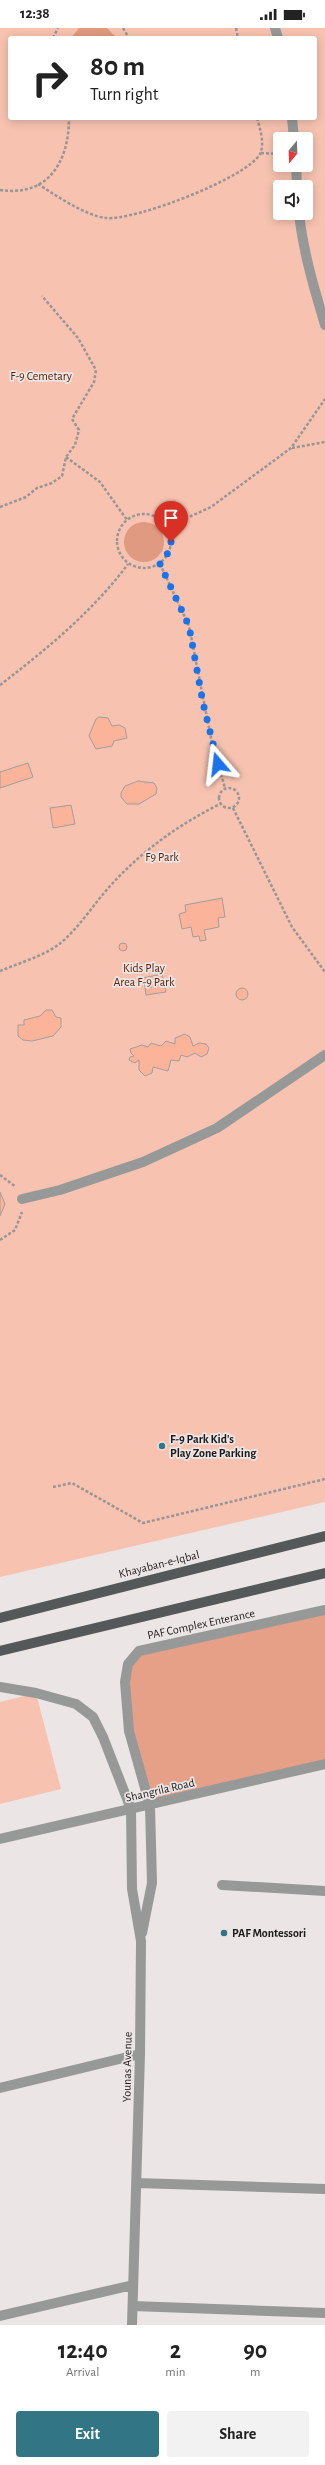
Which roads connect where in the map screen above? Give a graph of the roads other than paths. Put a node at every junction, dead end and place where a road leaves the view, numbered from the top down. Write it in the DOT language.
graph roads {
  1 [pos="292,120"];
  2 [pos="293,132"];
  3 [pos="300,220"];
  4 [pos="325,324"];
  5 [pos="325,1055"];
  6 [pos="22,1199"];
  7 [pos="325,1536"];
  8 [pos="325,1573"];
  9 [pos="325,1610"];
  10 [pos="0,1618"];
  11 [pos="0,1651"];
  12 [pos="0,1687"];
  13 [pos="325,1764"];
  14 [pos="150,1806"];
  15 [pos="131,1809"];
  16 [pos="0,1839"];
  17 [pos="222,1885"];
  18 [pos="325,1891"];
  19 [pos="141,1941"];
  20 [pos="140,2054"];
  21 [pos="0,2088"];
  22 [pos="137,2183"];
  23 [pos="325,2189"];
  24 [pos="133,2285"];
  25 [pos="133,2306"];
  26 [pos="325,2313"];
  27 [pos="0,2316"];
  28 [pos="132,2325"];
  1 -- 2 [label="street"];
  3 -- 4 [label="street"];
  5 -- 6 [label="street"];
  7 -- 10 [label="main road, Khayaban-e-Iqbal"];
  8 -- 11 [label="main road"];
  9 -- 14 [label="street, PAF Complex Enterance"];
  12 -- 15 [label="street"];
  13 -- 14 [label="street, Shangrila Road"];
  14 -- 15 [label="street, Shangrila Road"];
  14 -- 19 [label="street, PAF Complex Enterance"];
  15 -- 16 [label="street, Shangrila Road"];
  15 -- 19 [label="street, Younas Avenue"];
  17 -- 18 [label="street"];
  19 -- 20 [label="street, Younas Avenue"];
  20 -- 21 [label="street"];
  20 -- 22 [label="street, Younas Avenue"];
  22 -- 23 [label="street"];
  22 -- 24 [label="street, Younas Avenue"];
  24 -- 25 [label="street, Younas Avenue"];
  24 -- 27 [label="street"];
  25 -- 26 [label="street"];
  25 -- 28 [label="street, Younas Avenue"];
}
